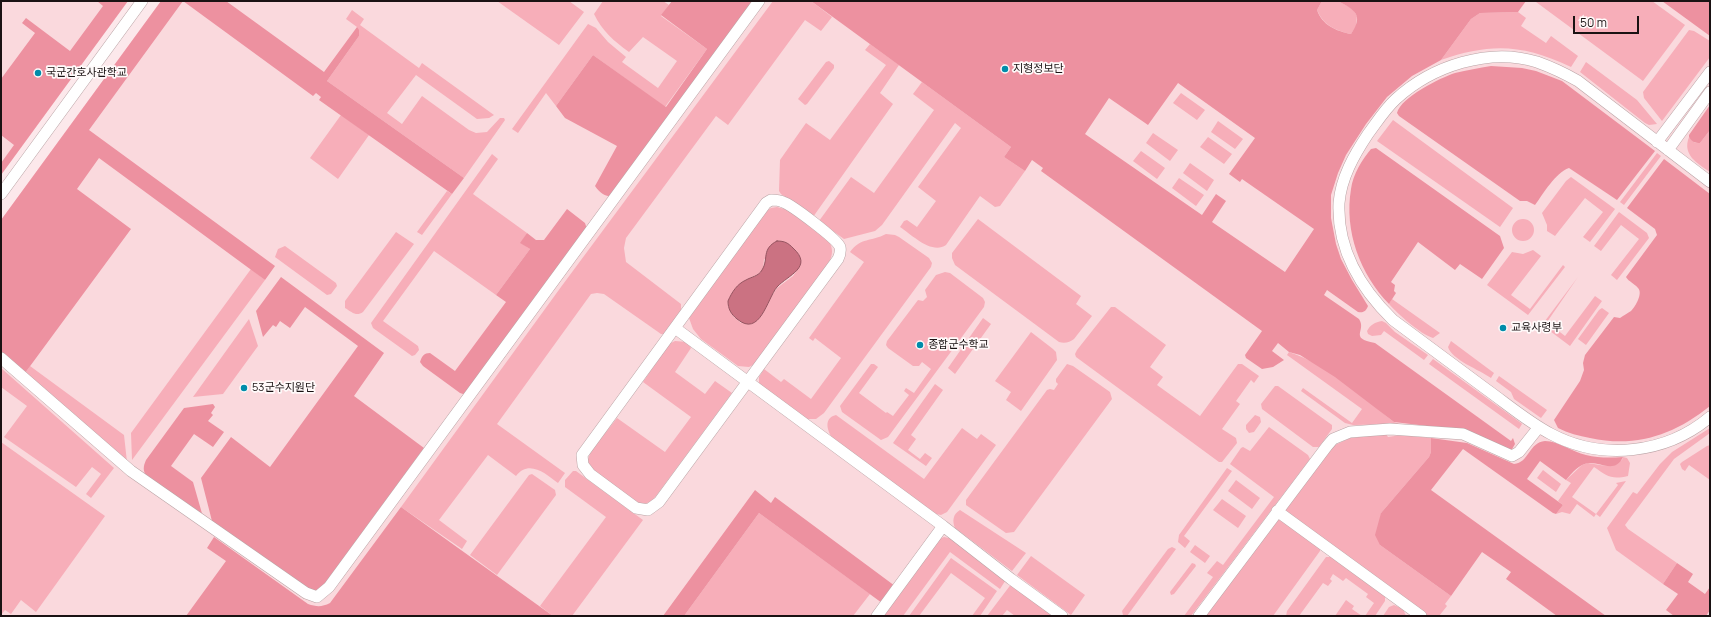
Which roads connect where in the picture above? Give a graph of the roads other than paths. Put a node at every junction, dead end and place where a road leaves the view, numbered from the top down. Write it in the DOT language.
graph roads {
  1 [pos="142,1"];
  2 [pos="759,1"];
  3 [pos="1710,72"];
  4 [pos="1710,92"];
  5 [pos="1657,142"];
  6 [pos="1668,150"];
  7 [pos="1710,182"];
  8 [pos="1,194"];
  9 [pos="675,328"];
  10 [pos="1,358"];
  11 [pos="748,382"];
  12 [pos="1710,417"];
  13 [pos="1539,427"];
  14 [pos="1276,511"];
  15 [pos="943,526"];
  16 [pos="877,616"];
  17 [pos="1062,616"];
  18 [pos="1199,616"];
  19 [pos="1420,616"];
  1 -- 8 [label="street"];
  2 -- 10 [label="street"];
  3 -- 5 [label="street"];
  4 -- 6 [label="street"];
  5 -- 6 [label="street"];
  5 -- 13 [label="street"];
  6 -- 7 [label="street"];
  9 -- 11 [label="street"];
  9 -- 11 [label="street"];
  9 -- 11 [label="street"];
  11 -- 15 [label="street"];
  12 -- 13 [label="street"];
  13 -- 14 [label="street"];
  14 -- 18 [label="street"];
  14 -- 19 [label="street"];
  15 -- 16 [label="street"];
  15 -- 17 [label="street"];
}
